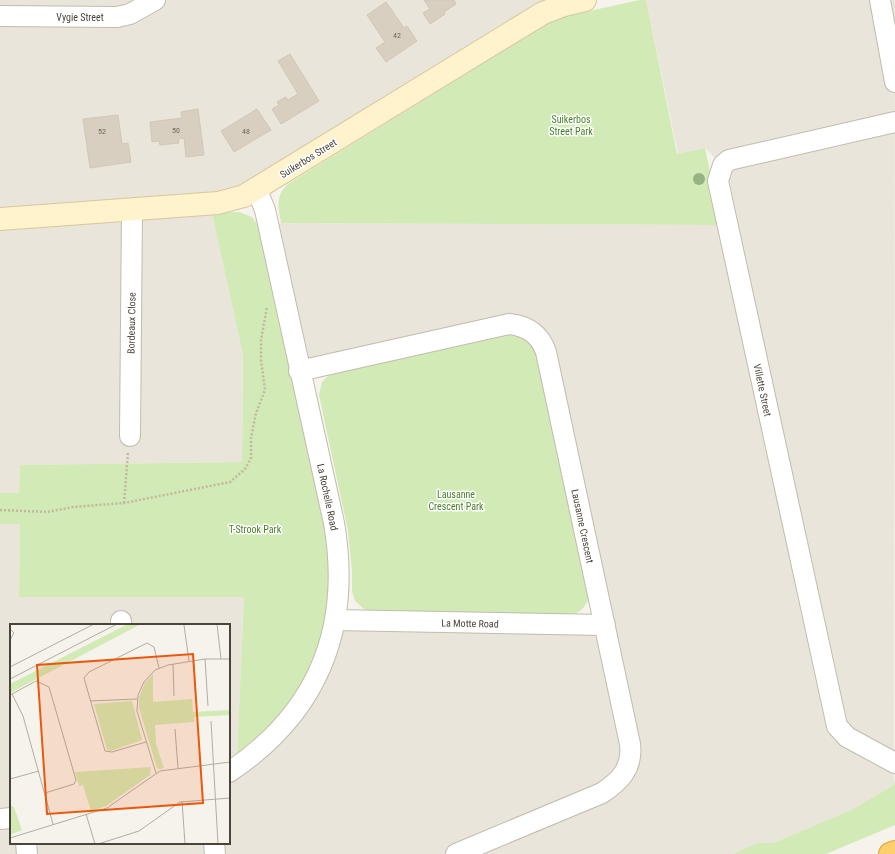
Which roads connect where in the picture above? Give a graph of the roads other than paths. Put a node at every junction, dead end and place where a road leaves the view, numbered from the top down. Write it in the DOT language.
graph roads {
  1 [pos="155,0"];
  2 [pos="585,0"];
  3 [pos="880,0"];
  4 [pos="117,8"];
  5 [pos="0,16"];
  6 [pos="895,82"];
  7 [pos="895,122"];
  8 [pos="257,190"];
  9 [pos="132,209"];
  10 [pos="0,219"];
  11 [pos="300,370"];
  12 [pos="130,436"];
  13 [pos="335,620"];
  14 [pos="605,625"];
  15 [pos="893,762"];
  16 [pos="230,771"];
  17 [pos="10,818"];
  18 [pos="0,819"];
  19 [pos="26,844"];
  20 [pos="214,844"];
  21 [pos="895,852"];
  22 [pos="27,854"];
  23 [pos="215,854"];
  24 [pos="456,854"];
  25 [pos="890,854"];
  1 -- 4 [label="street, Vygie Street"];
  2 -- 8 [label="street, Suikerbos Street"];
  3 -- 6 [label="street"];
  4 -- 5 [label="street, Vygie Street"];
  7 -- 15 [label="street, Villette Street"];
  8 -- 9 [label="street, Suikerbos Street"];
  8 -- 11 [label="street, La Rochelle Road"];
  9 -- 10 [label="street, Suikerbos Street"];
  9 -- 12 [label="street, Bordeaux Close"];
  11 -- 13 [label="street, La Rochelle Road"];
  11 -- 14 [label="street, Lausanne Crescent"];
  13 -- 14 [label="street, La Motte Road"];
  13 -- 16 [label="street, La Rochelle Road"];
  14 -- 24 [label="street, Lausanne Crescent"];
  17 -- 18 [label="street"];
  19 -- 22 [label="street"];
  20 -- 23 [label="street"];
  21 -- 25 [label="highway"];
}
